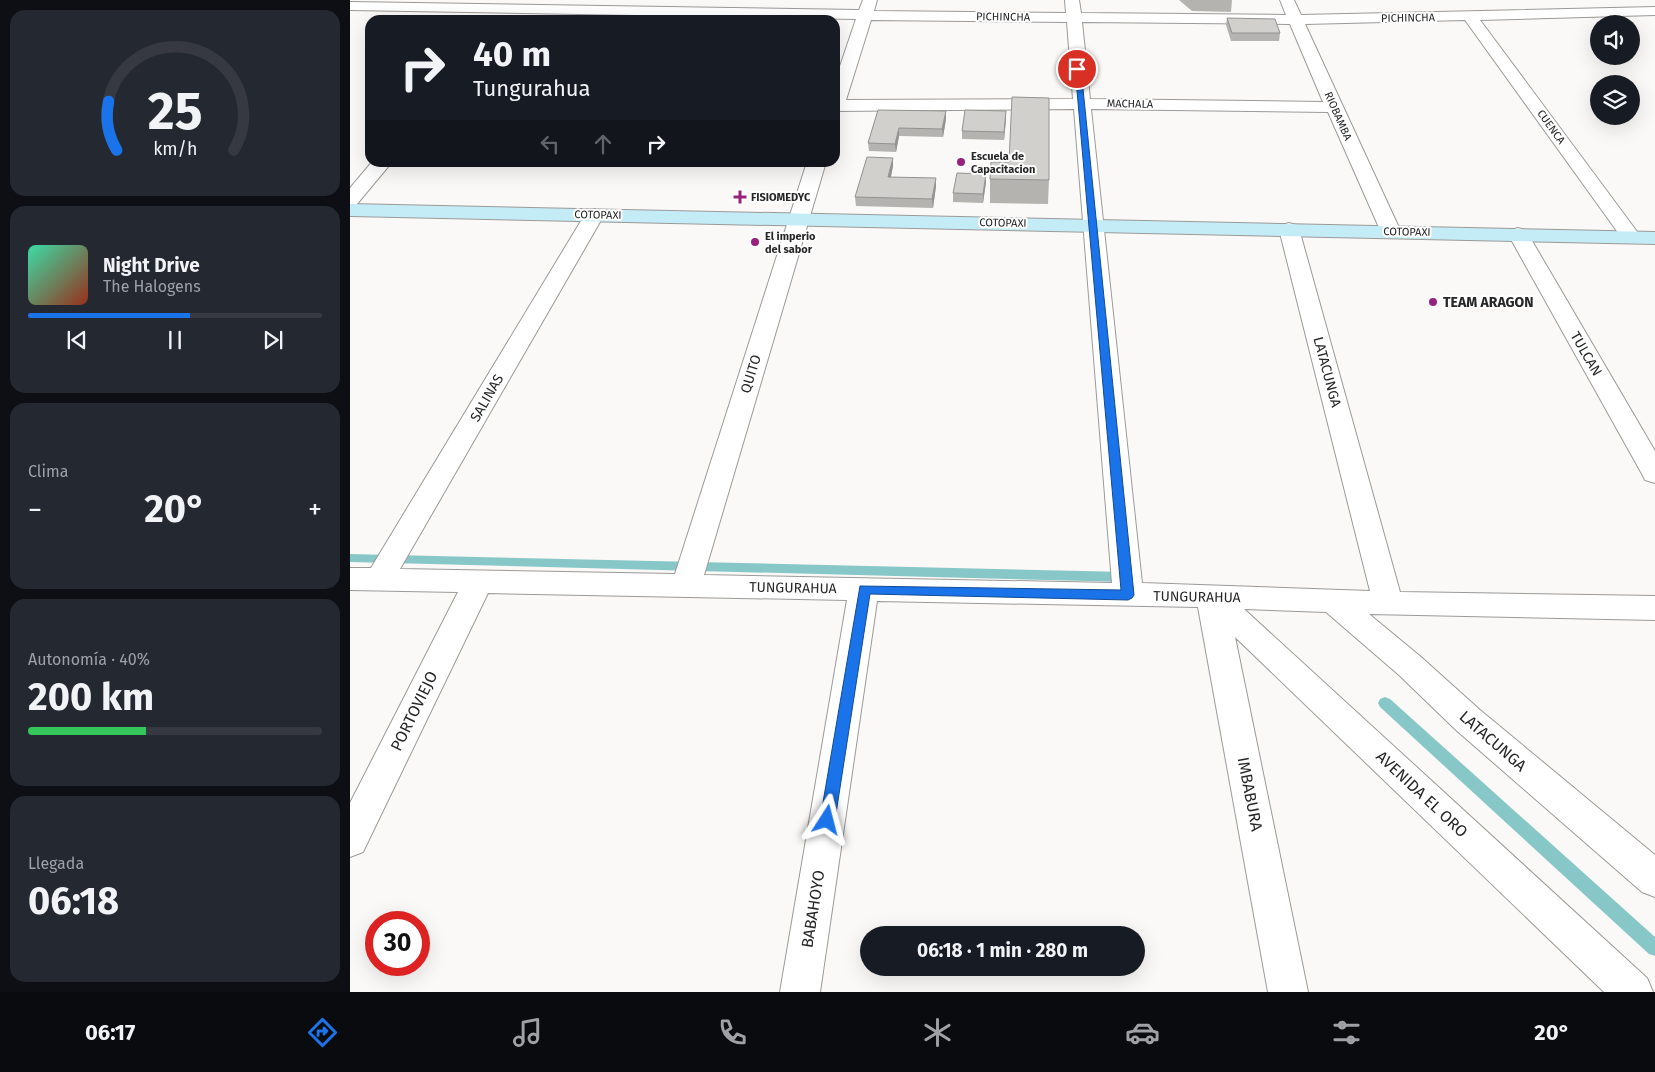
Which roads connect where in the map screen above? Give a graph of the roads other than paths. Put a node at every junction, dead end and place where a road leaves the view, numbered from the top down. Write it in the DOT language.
graph roads {
  1 [pos="870,0"];
  2 [pos="1288,0"];
  3 [pos="1633,0"];
  4 [pos="355,6"];
  5 [pos="696,6"];
  6 [pos="1072,9"];
  7 [pos="519,10"];
  8 [pos="1649,12"];
  9 [pos="863,15"];
  10 [pos="1470,17"];
  11 [pos="1296,20"];
  12 [pos="1655,24"];
  13 [pos="840,89"];
  14 [pos="1080,104"];
  15 [pos="840,105"];
  16 [pos="1334,107"];
  17 [pos="379,167"];
  18 [pos="816,167"];
  19 [pos="350,200"];
  20 [pos="350,210"];
  21 [pos="594,215"];
  22 [pos="800,219"];
  23 [pos="1093,225"];
  24 [pos="1289,229"];
  25 [pos="1391,232"];
  26 [pos="1518,234"];
  27 [pos="1631,237"];
  28 [pos="1655,238"];
  29 [pos="1655,474"];
  30 [pos="350,579"];
  31 [pos="380,579"];
  32 [pos="478,582"];
  33 [pos="686,585"];
  34 [pos="864,590"];
  35 [pos="1128,594"];
  36 [pos="1212,596"];
  37 [pos="1333,601"];
  38 [pos="1388,602"];
  39 [pos="1655,608"];
  40 [pos="350,840"];
  41 [pos="1655,879"];
  42 [pos="800,992"];
  43 [pos="1288,992"];
  44 [pos="1633,992"];
  1 -- 9 [label="street"];
  2 -- 11 [label="street, RIOBAMBA"];
  3 -- 8 [label="street"];
  4 -- 7 [label="street, PICHINCHA"];
  5 -- 7 [label="street, PICHINCHA"];
  5 -- 9 [label="street, PICHINCHA"];
  6 -- 9 [label="street, PICHINCHA"];
  6 -- 11 [label="street, PICHINCHA"];
  6 -- 14 [label="street"];
  8 -- 10 [label="street, PICHINCHA"];
  8 -- 12 [label="street"];
  9 -- 13 [label="street"];
  10 -- 11 [label="street, PICHINCHA"];
  10 -- 27 [label="street, CUENCA"];
  11 -- 16 [label="street, RIOBAMBA"];
  14 -- 15 [label="street, MACHALA"];
  14 -- 16 [label="street, MACHALA"];
  14 -- 23 [label="street"];
  16 -- 25 [label="street, RIOBAMBA"];
  17 -- 19 [label="street"];
  18 -- 22 [label="street, QUITO"];
  20 -- 21 [label="street, COTOPAXI"];
  21 -- 22 [label="street, COTOPAXI"];
  21 -- 31 [label="street, SALINAS"];
  22 -- 23 [label="street, COTOPAXI"];
  22 -- 33 [label="street, QUITO"];
  23 -- 24 [label="street, COTOPAXI"];
  23 -- 35 [label="street"];
  24 -- 25 [label="street, COTOPAXI"];
  24 -- 38 [label="street, LATACUNGA"];
  25 -- 26 [label="street, COTOPAXI"];
  26 -- 27 [label="street, COTOPAXI"];
  26 -- 29 [label="street, TULCAN"];
  27 -- 28 [label="street, COTOPAXI"];
  30 -- 31 [label="street, TUNGURAHUA"];
  31 -- 32 [label="street, TUNGURAHUA"];
  32 -- 33 [label="street, TUNGURAHUA"];
  32 -- 40 [label="street, PORTOVIEJO"];
  33 -- 34 [label="street, TUNGURAHUA"];
  34 -- 35 [label="street, TUNGURAHUA"];
  34 -- 42 [label="street, BABAHOYO"];
  35 -- 36 [label="street, TUNGURAHUA"];
  36 -- 37 [label="street, TUNGURAHUA"];
  36 -- 43 [label="street, IMBABURA"];
  36 -- 44 [label="street, AVENIDA EL ORO"];
  37 -- 38 [label="street, TUNGURAHUA"];
  37 -- 41 [label="street, LATACUNGA"];
  38 -- 39 [label="street, TUNGURAHUA"];
}
